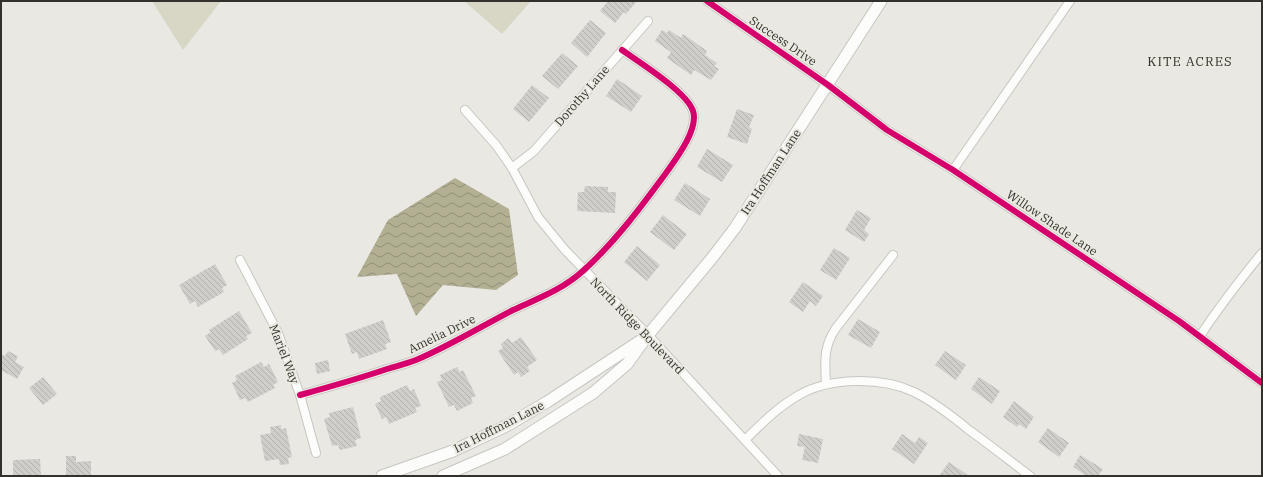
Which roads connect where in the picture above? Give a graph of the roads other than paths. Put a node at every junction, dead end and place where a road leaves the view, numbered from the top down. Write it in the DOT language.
graph roads {
  1 [pos="707,1"];
  2 [pos="881,1"];
  3 [pos="1070,1"];
  4 [pos="648,21"];
  5 [pos="622,50"];
  6 [pos="828,85"];
  7 [pos="464,110"];
  8 [pos="512,168"];
  9 [pos="953,170"];
  10 [pos="1262,253"];
  11 [pos="893,255"];
  12 [pos="240,260"];
  13 [pos="584,270"];
  14 [pos="648,335"];
  15 [pos="1200,336"];
  16 [pos="1262,383"];
  17 [pos="826,384"];
  18 [pos="300,395"];
  19 [pos="745,440"];
  20 [pos="316,453"];
  21 [pos="382,476"];
  22 [pos="443,476"];
  23 [pos="778,476"];
  24 [pos="1030,476"];
  1 -- 6 [label="street, Success Drive"];
  2 -- 6 [label="main road, Ira Hoffman Lane"];
  3 -- 9 [label="street"];
  4 -- 5 [label="street, Dorothy Lane"];
  5 -- 8 [label="street, Dorothy Lane"];
  5 -- 13 [label="street, Amelia Drive"];
  6 -- 9 [label="street, Willow Shade Lane"];
  6 -- 14 [label="main road, Ira Hoffman Lane"];
  7 -- 8 [label="street, North Ridge Boulevard"];
  8 -- 13 [label="street, North Ridge Boulevard"];
  9 -- 15 [label="street, Willow Shade Lane"];
  10 -- 15 [label="street"];
  11 -- 17 [label="street"];
  12 -- 18 [label="street, Mariel Way"];
  13 -- 14 [label="street, North Ridge Boulevard"];
  13 -- 18 [label="street, Amelia Drive"];
  14 -- 19 [label="street, North Ridge Boulevard"];
  14 -- 21 [label="main road, Ira Hoffman Lane"];
  14 -- 22 [label="main road, Ira Hoffman Lane"];
  15 -- 16 [label="street, Willow Shade Lane"];
  17 -- 19 [label="street"];
  17 -- 24 [label="street"];
  18 -- 20 [label="street, Mariel Way"];
  19 -- 23 [label="street, North Ridge Boulevard"];
}
